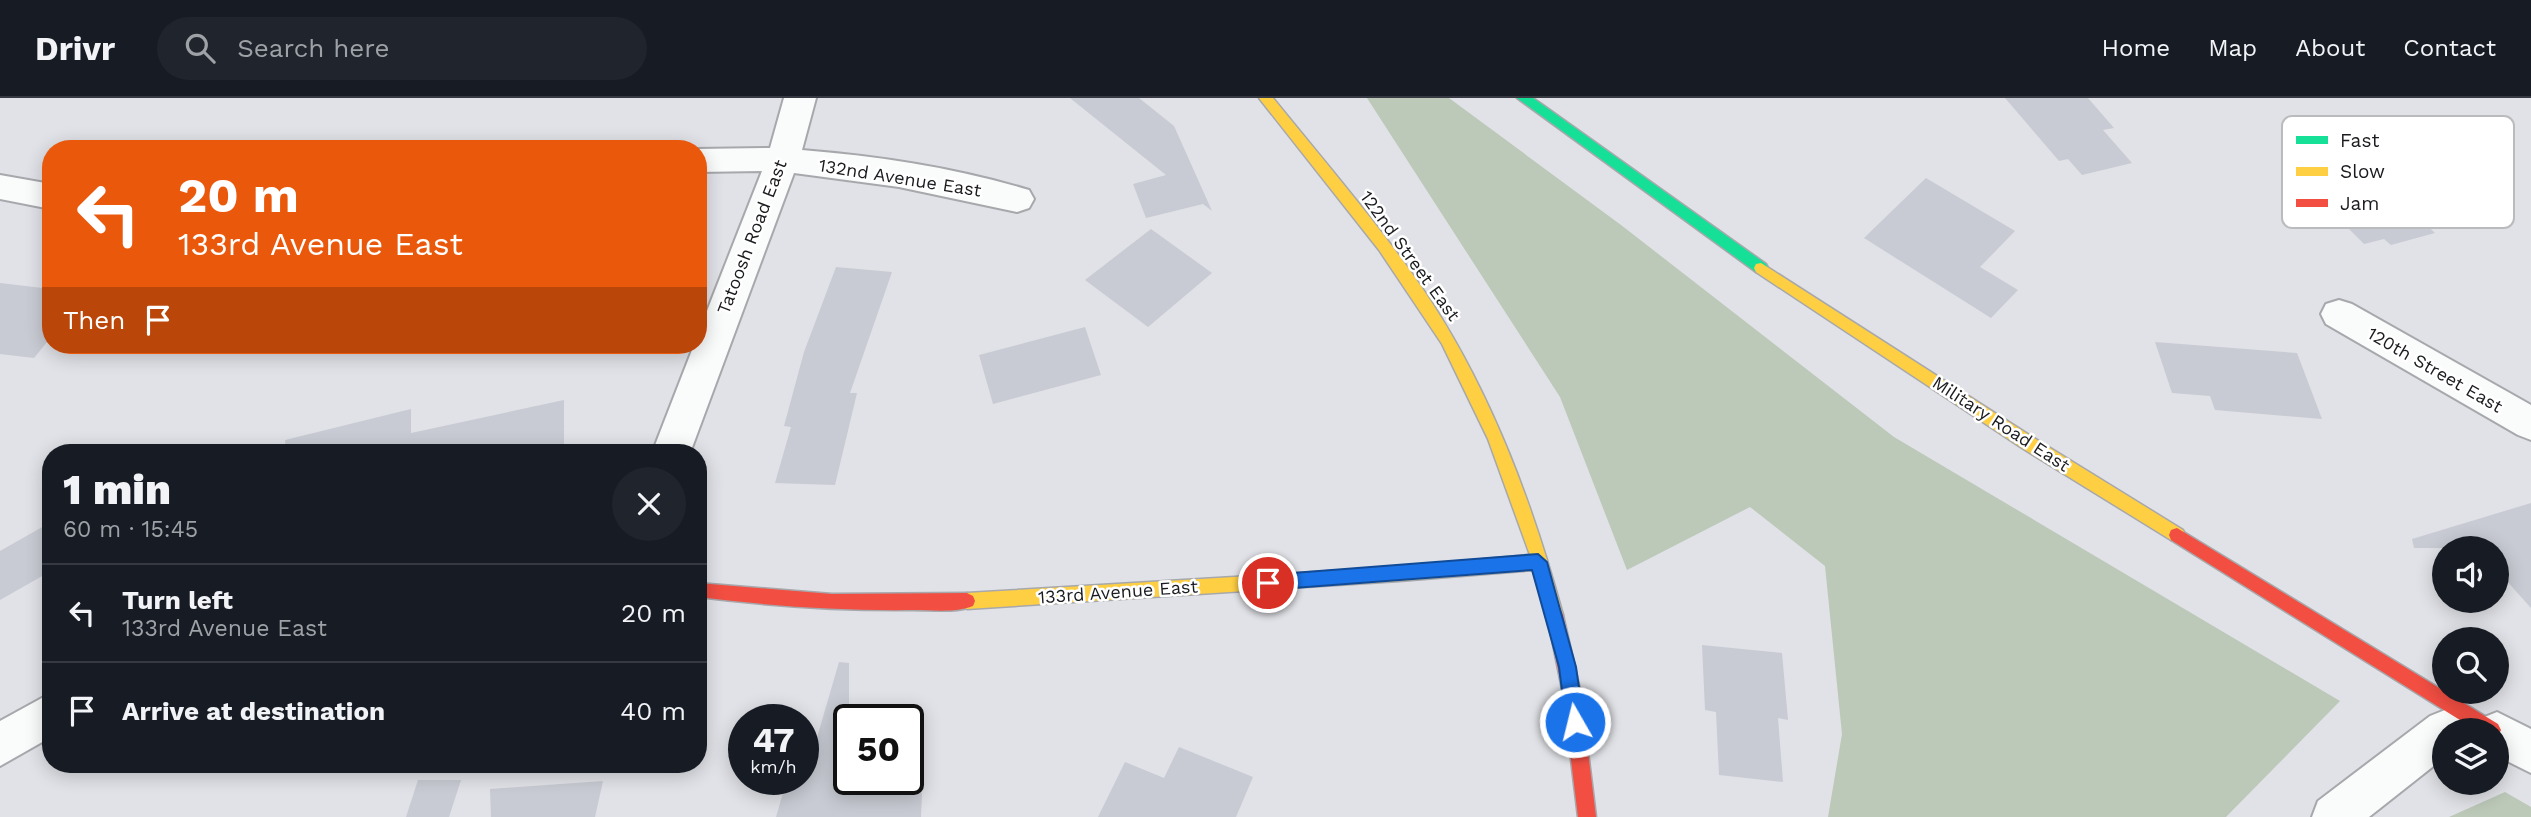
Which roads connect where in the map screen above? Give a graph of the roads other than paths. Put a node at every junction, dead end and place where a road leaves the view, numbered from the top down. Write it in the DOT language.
graph roads {
  1 [pos="800,98"];
  2 [pos="1266,98"];
  3 [pos="1524,98"];
  4 [pos="783,159"];
  5 [pos="707,160"];
  6 [pos="0,187"];
  7 [pos="42,195"];
  8 [pos="1017,199"];
  9 [pos="2339,314"];
  10 [pos="2531,424"];
  11 [pos="673,444"];
  12 [pos="1538,562"];
  13 [pos="707,591"];
  14 [pos="2455,718"];
  15 [pos="42,719"];
  16 [pos="2509,743"];
  17 [pos="0,745"];
  18 [pos="2432,752"];
  19 [pos="2531,752"];
  20 [pos="1587,817"];
  21 [pos="2334,817"];
  1 -- 4 [label="street, Tatoosh Road East"];
  2 -- 12 [label="street, 122nd Street East"];
  3 -- 14 [label="street, Military Road East"];
  4 -- 5 [label="street, 132nd Avenue East"];
  4 -- 8 [label="street, 132nd Avenue East"];
  4 -- 11 [label="street, Tatoosh Road East"];
  6 -- 7 [label="street"];
  9 -- 10 [label="street, 120th Street East"];
  12 -- 13 [label="street, 133rd Avenue East"];
  12 -- 20 [label="street, 122nd Street East"];
  15 -- 17 [label="street"];
  16 -- 19 [label="street, Military Road East"];
  18 -- 21 [label="street"];
}
